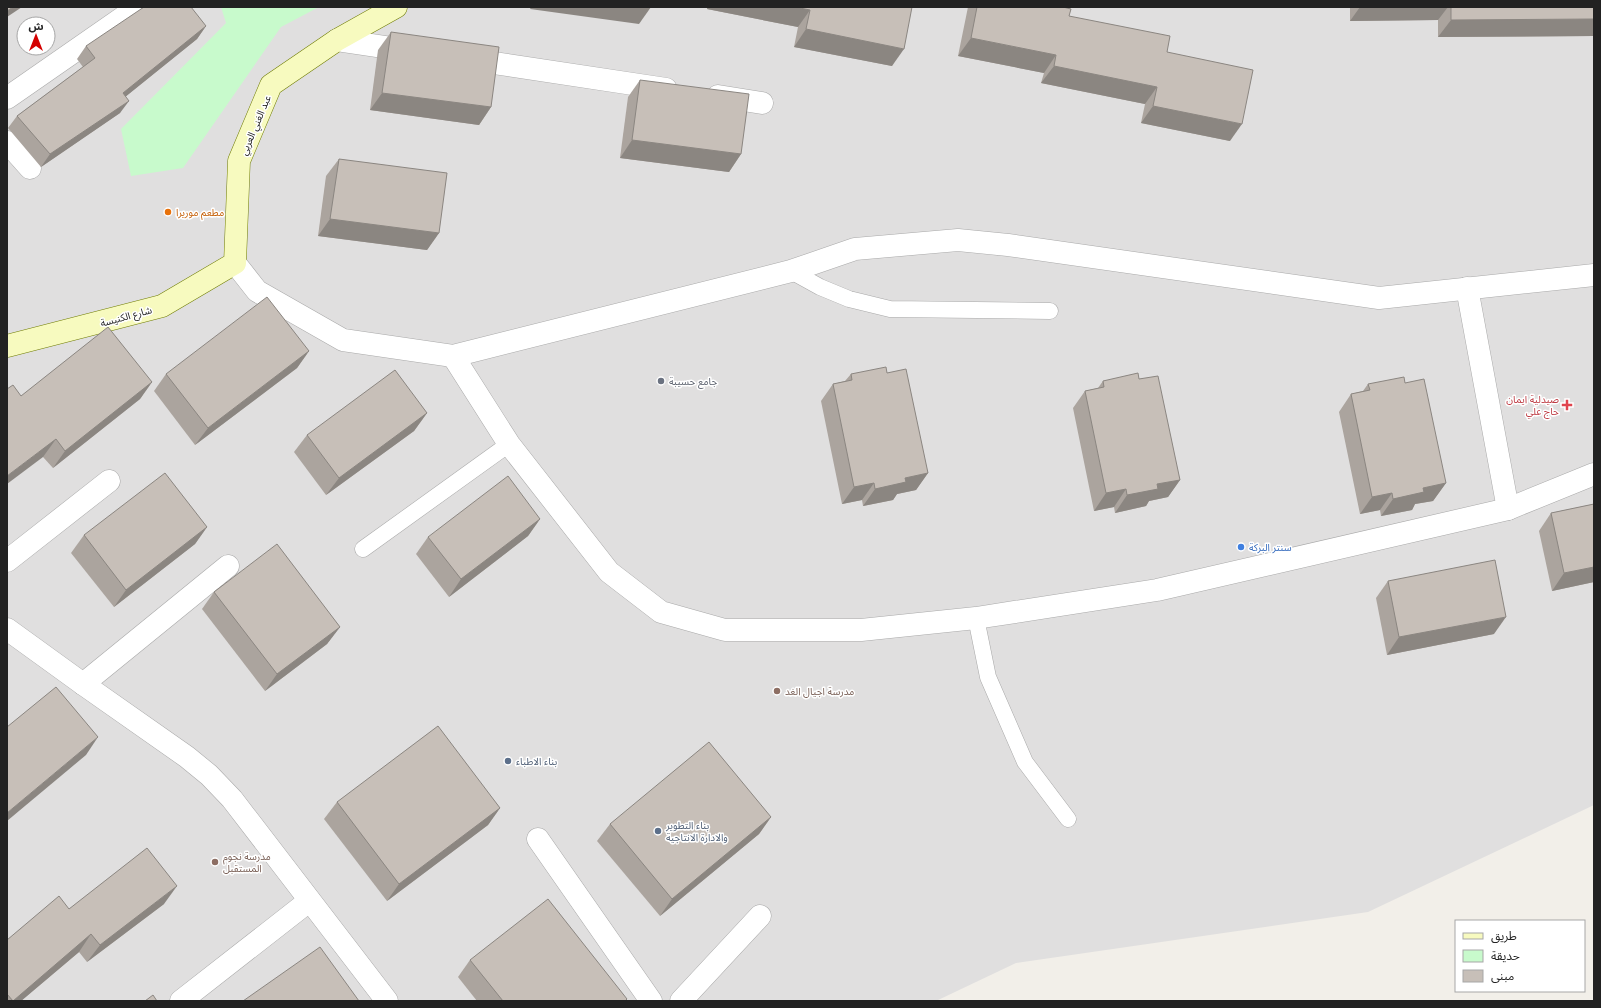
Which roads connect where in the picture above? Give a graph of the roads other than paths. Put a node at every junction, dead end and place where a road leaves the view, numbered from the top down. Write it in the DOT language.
graph roads {
  1 [pos="138,7"];
  2 [pos="396,7"];
  3 [pos="337,40"];
  4 [pos="7,98"];
  5 [pos="762,103"];
  6 [pos="7,142"];
  7 [pos="30,168"];
  8 [pos="235,263"];
  9 [pos="791,271"];
  10 [pos="1594,274"];
  11 [pos="1467,288"];
  12 [pos="1050,311"];
  13 [pos="7,346"];
  14 [pos="453,356"];
  15 [pos="509,444"];
  16 [pos="1594,474"];
  17 [pos="109,482"];
  18 [pos="1508,508"];
  19 [pos="363,549"];
  20 [pos="7,561"];
  21 [pos="228,566"];
  22 [pos="976,618"];
  23 [pos="7,629"];
  24 [pos="83,684"];
  25 [pos="1068,819"];
  26 [pos="538,839"];
  27 [pos="309,901"];
  28 [pos="760,916"];
  29 [pos="181,1001"];
  30 [pos="387,1001"];
  31 [pos="652,1001"];
  32 [pos="681,1001"];
  1 -- 4 [label="street"];
  2 -- 3 [label="street, عبد الغني العربي"];
  3 -- 5 [label="street"];
  3 -- 8 [label="street, عبد الغني العربي"];
  6 -- 7 [label="street"];
  8 -- 13 [label="street, شارع الكنيسة"];
  8 -- 14 [label="street"];
  9 -- 11 [label="street"];
  9 -- 12 [label="lane"];
  9 -- 14 [label="street"];
  10 -- 11 [label="street"];
  11 -- 18 [label="street"];
  14 -- 15 [label="street"];
  15 -- 19 [label="lane"];
  15 -- 22 [label="street"];
  16 -- 18 [label="street"];
  17 -- 20 [label="street"];
  18 -- 22 [label="street"];
  21 -- 24 [label="street"];
  22 -- 25 [label="lane"];
  23 -- 24 [label="street"];
  24 -- 27 [label="street"];
  26 -- 31 [label="street"];
  27 -- 29 [label="street"];
  27 -- 30 [label="street"];
  28 -- 32 [label="street"];
}
